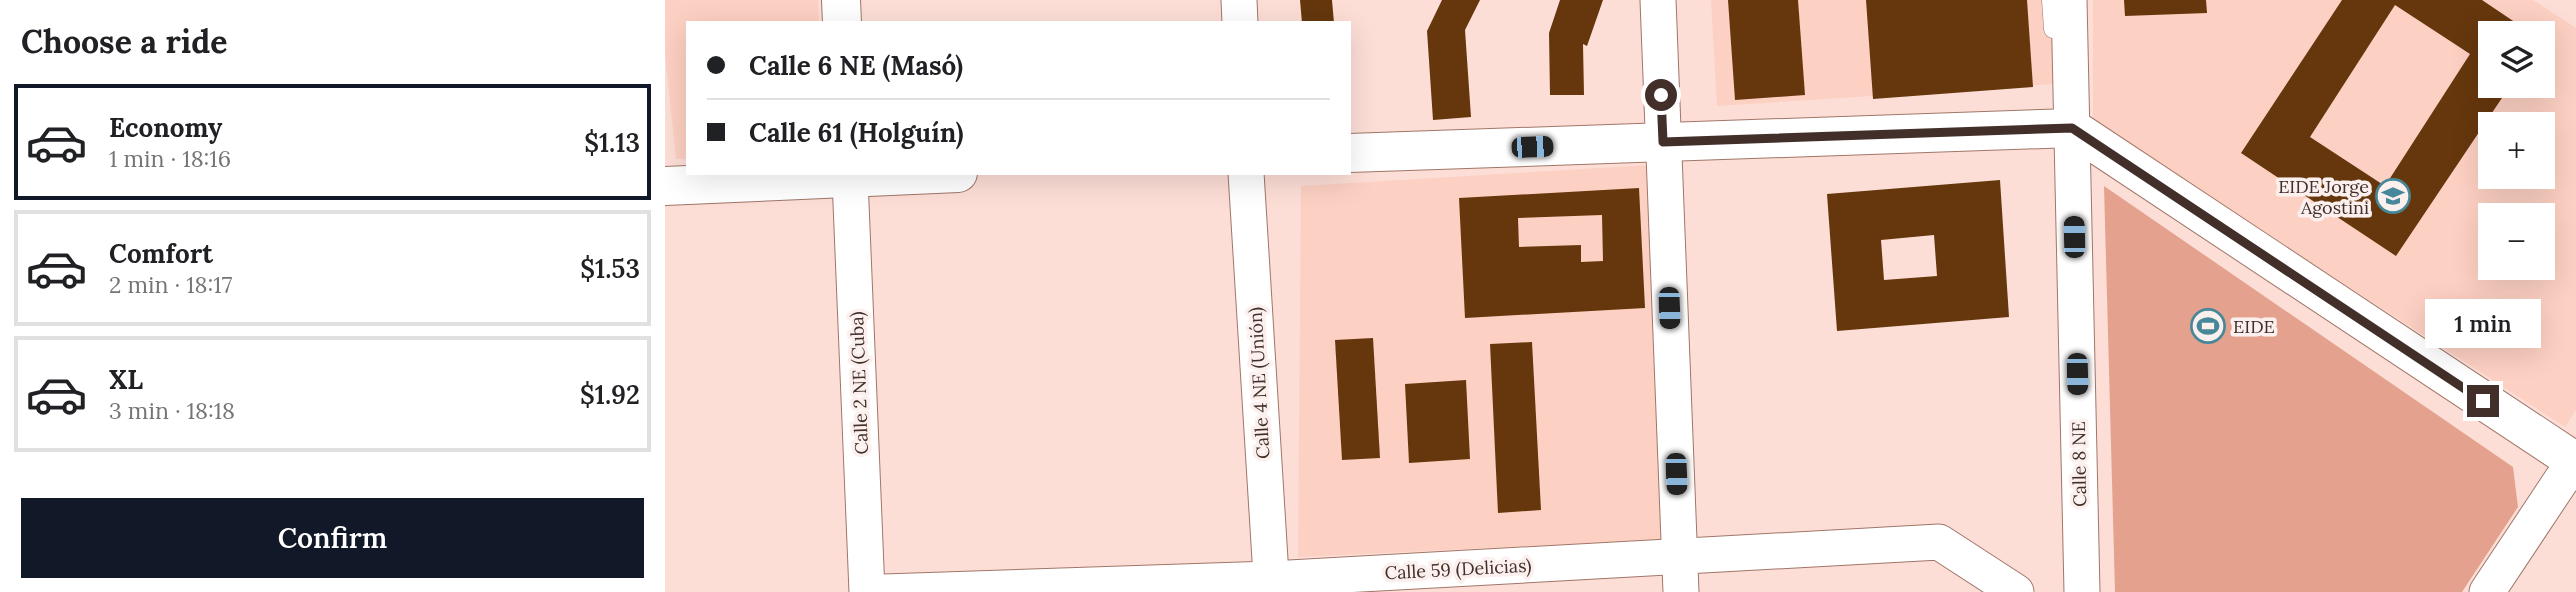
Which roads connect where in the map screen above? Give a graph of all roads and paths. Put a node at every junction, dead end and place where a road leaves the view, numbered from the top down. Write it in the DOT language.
graph roads {
  1 [pos="841,0"];
  2 [pos="1239,0"];
  3 [pos="1658,0"];
  4 [pos="2051,0"];
  5 [pos="2069,0"];
  6 [pos="842,21"];
  7 [pos="1240,21"];
  8 [pos="2069,46"];
  9 [pos="2072,128"];
  10 [pos="1663,142"];
  11 [pos="1351,153"];
  12 [pos="886,175"];
  13 [pos="1246,175"];
  14 [pos="850,176"];
  15 [pos="665,186"];
  16 [pos="2575,461"];
  17 [pos="1679,556"];
  18 [pos="1271,586"];
  19 [pos="867,592"];
  20 [pos="884,592"];
  21 [pos="1681,592"];
  22 [pos="2016,592"];
  23 [pos="2083,592"];
  24 [pos="2487,592"];
  1 -- 6 [label="street"];
  2 -- 7 [label="street"];
  3 -- 10 [label="street"];
  4 -- 8 [label="lane"];
  5 -- 8 [label="street, Calle 8 NE"];
  8 -- 9 [label="street, Calle 8 NE"];
  9 -- 10 [label="street"];
  9 -- 16 [label="street"];
  9 -- 23 [label="street, Calle 8 NE"];
  10 -- 11 [label="street"];
  10 -- 17 [label="street"];
  12 -- 14 [label="street"];
  13 -- 18 [label="street, Calle 4 NE (Unión)"];
  14 -- 15 [label="street"];
  14 -- 19 [label="street, Calle 2 NE (Cuba)"];
  16 -- 24 [label="street"];
  17 -- 18 [label="street, Calle 59 (Delicias)"];
  17 -- 21 [label="street"];
  17 -- 22 [label="street, Calle 59 (Delicias)"];
  18 -- 20 [label="street, Calle 59 (Delicias)"];
}
